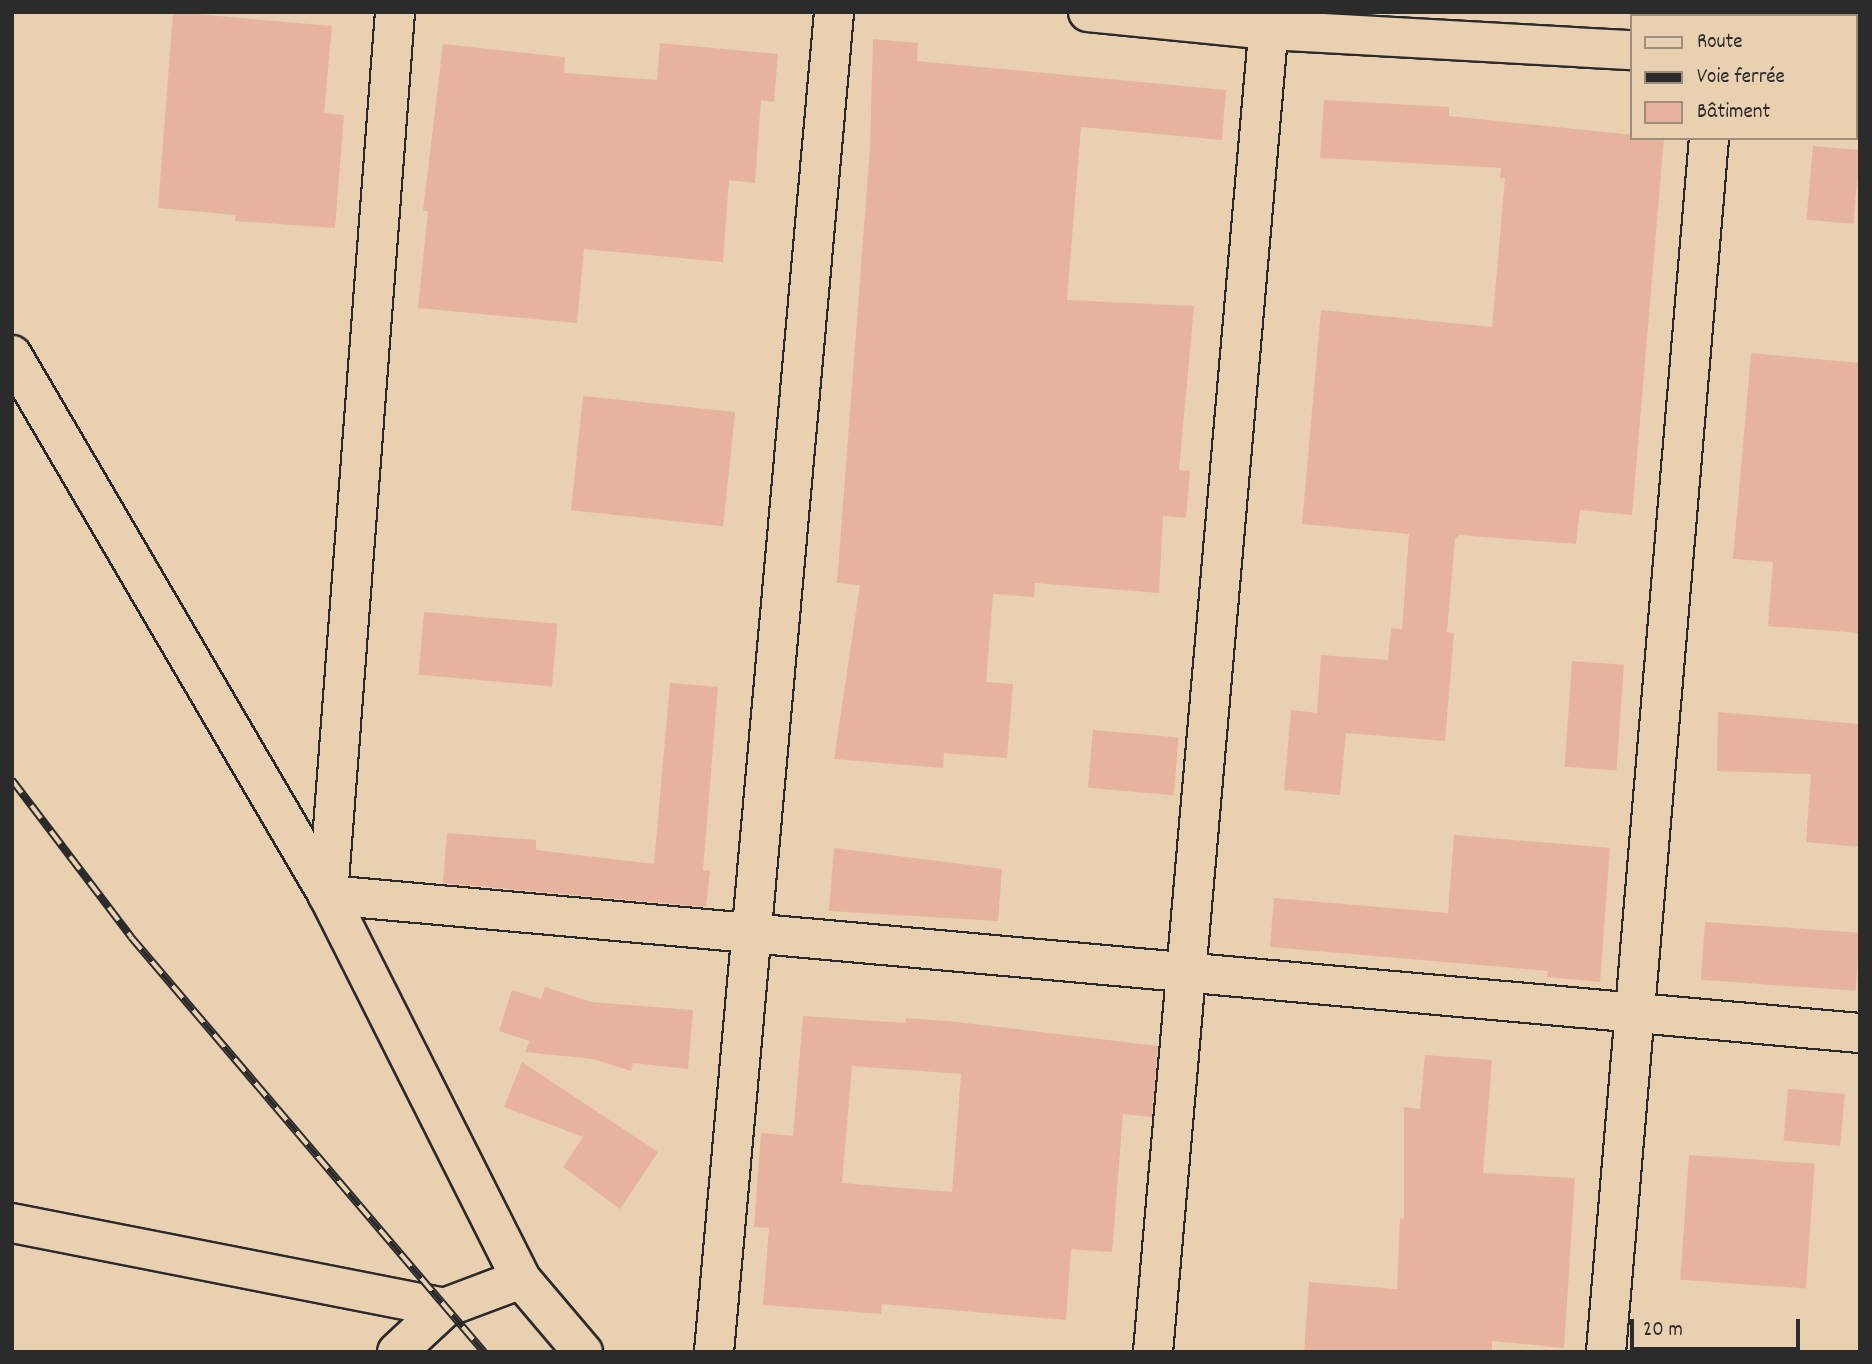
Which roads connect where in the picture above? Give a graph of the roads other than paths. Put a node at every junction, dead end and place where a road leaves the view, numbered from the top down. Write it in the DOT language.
graph roads {
  1 [pos="395,12"];
  2 [pos="834,12"];
  3 [pos="1088,12"];
  4 [pos="1269,21"];
  5 [pos="1630,50"];
  6 [pos="1709,140"];
  7 [pos="12,355"];
  8 [pos="328,895"];
  9 [pos="755,933"];
  10 [pos="1186,972"];
  11 [pos="1635,1012"];
  12 [pos="1860,1033"];
  13 [pos="12,1223"];
  14 [pos="521,1279"];
  15 [pos="444,1308"];
  16 [pos="397,1352"];
  17 [pos="583,1352"];
  18 [pos="714,1352"];
  19 [pos="1153,1352"];
  20 [pos="1606,1352"];
  1 -- 8 [label="street"];
  2 -- 9 [label="street"];
  3 -- 4 [label="street"];
  4 -- 5 [label="street"];
  4 -- 10 [label="street"];
  6 -- 11 [label="street"];
  7 -- 8 [label="street"];
  8 -- 9 [label="street"];
  8 -- 14 [label="street"];
  9 -- 10 [label="street"];
  9 -- 18 [label="street"];
  10 -- 11 [label="street"];
  10 -- 19 [label="street"];
  11 -- 12 [label="street"];
  11 -- 20 [label="street"];
  13 -- 15 [label="street"];
  14 -- 15 [label="street"];
  14 -- 17 [label="street"];
  15 -- 16 [label="street"];
}
